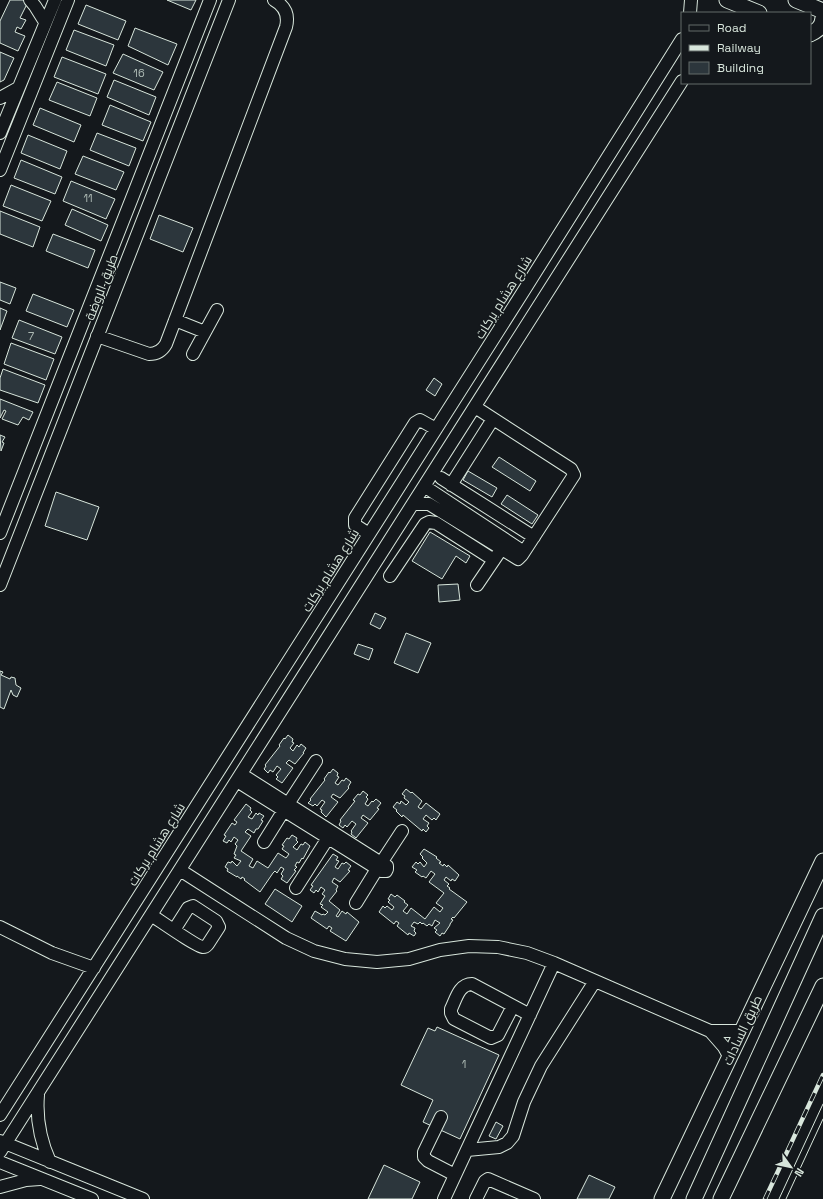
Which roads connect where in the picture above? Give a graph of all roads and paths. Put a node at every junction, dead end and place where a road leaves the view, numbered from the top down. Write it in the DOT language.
graph roads {
  1 [pos="30,0"];
  2 [pos="55,0"];
  3 [pos="68,0"];
  4 [pos="210,0"];
  5 [pos="229,0"];
  6 [pos="274,0"];
  7 [pos="691,0"];
  8 [pos="727,0"];
  9 [pos="796,0"];
  10 [pos="690,12"];
  11 [pos="753,12"];
  12 [pos="822,13"];
  13 [pos="45,22"];
  14 [pos="811,34"];
  15 [pos="811,34"];
  16 [pos="823,39"];
  17 [pos="681,42"];
  18 [pos="681,83"];
  19 [pos="18,88"];
  20 [pos="0,98"];
  21 [pos="1,130"];
  22 [pos="15,134"];
  23 [pos="0,170"];
  24 [pos="523,292"];
  25 [pos="541,303"];
  26 [pos="217,310"];
  27 [pos="175,320"];
  28 [pos="205,332"];
  29 [pos="97,336"];
  30 [pos="193,354"];
  31 [pos="67,363"];
  32 [pos="84,370"];
  33 [pos="50,407"];
  34 [pos="475,407"];
  35 [pos="68,412"];
  36 [pos="493,419"];
  37 [pos="436,430"];
  38 [pos="442,458"];
  39 [pos="441,478"];
  40 [pos="451,484"];
  41 [pos="425,485"];
  42 [pos="413,504"];
  43 [pos="0,533"];
  44 [pos="369,534"];
  45 [pos="534,538"];
  46 [pos="501,549"];
  47 [pos="524,552"];
  48 [pos="378,558"];
  49 [pos="494,560"];
  50 [pos="0,585"];
  51 [pos="477,585"];
  52 [pos="281,673"];
  53 [pos="299,683"];
  54 [pos="316,761"];
  55 [pos="239,778"];
  56 [pos="286,807"];
  57 [pos="402,831"];
  58 [pos="328,838"];
  59 [pos="264,842"];
  60 [pos="823,861"];
  61 [pos="379,866"];
  62 [pos="180,870"];
  63 [pos="296,888"];
  64 [pos="140,894"];
  65 [pos="356,903"];
  66 [pos="154,910"];
  67 [pos="823,916"];
  68 [pos="0,927"];
  69 [pos="174,930"];
  70 [pos="554,963"];
  71 [pos="94,968"];
  72 [pos="595,981"];
  73 [pos="823,986"];
  74 [pos="513,1006"];
  75 [pos="530,1015"];
  76 [pos="742,1030"];
  77 [pos="710,1031"];
  78 [pos="729,1056"];
  79 [pos="38,1093"];
  80 [pos="0,1116"];
  81 [pos="441,1118"];
  82 [pos="2,1146"];
  83 [pos="466,1150"];
  84 [pos="0,1162"];
  85 [pos="50,1162"];
  86 [pos="455,1175"];
  87 [pos="41,1179"];
  88 [pos="0,1187"];
  89 [pos="92,1199"];
  90 [pos="143,1199"];
  91 [pos="444,1199"];
  92 [pos="476,1199"];
  93 [pos="533,1199"];
  94 [pos="662,1199"];
  95 [pos="694,1199"];
  96 [pos="721,1199"];
  1 -- 13 [label="street"];
  2 -- 13 [label="street"];
  3 -- 22 [label="street"];
  4 -- 31 [label="street, طريق الروضة"];
  5 -- 29 [label="street, طريق الروضة"];
  6 -- 27 [label="street"];
  7 -- 10 [label="street"];
  8 -- 11 [label="main road"];
  9 -- 12 [label="main road"];
  12 -- 14 [label="main road"];
  13 -- 19 [label="street"];
  15 -- 16 [label="main road"];
  17 -- 24 [label="street, شارع هشام بركات"];
  18 -- 25 [label="street"];
  19 -- 20 [label="street"];
  19 -- 21 [label="street"];
  21 -- 22 [label="street"];
  22 -- 23 [label="street"];
  24 -- 25 [label="street"];
  24 -- 37 [label="street, شارع هشام بركات"];
  25 -- 34 [label="street"];
  26 -- 28 [label="street"];
  27 -- 28 [label="street"];
  27 -- 29 [label="street"];
  28 -- 30 [label="street"];
  29 -- 32 [label="street, طريق الروضة"];
  31 -- 32 [label="street"];
  31 -- 33 [label="street, طريق الروضة"];
  32 -- 35 [label="street, طريق الروضة"];
  33 -- 35 [label="street"];
  33 -- 43 [label="street, طريق الروضة"];
  34 -- 36 [label="street"];
  34 -- 38 [label="street"];
  35 -- 50 [label="street, طريق الروضة"];
  36 -- 40 [label="street"];
  36 -- 45 [label="street"];
  37 -- 44 [label="street, شارع هشام بركات"];
  37 -- 44 [label="street"];
  38 -- 39 [label="street"];
  38 -- 41 [label="street"];
  39 -- 40 [label="street"];
  39 -- 41 [label="street"];
  40 -- 45 [label="street"];
  41 -- 42 [label="street"];
  41 -- 47 [label="street"];
  42 -- 46 [label="street"];
  42 -- 48 [label="street"];
  44 -- 52 [label="street, شارع هشام بركات"];
  45 -- 47 [label="street"];
  46 -- 47 [label="street"];
  46 -- 49 [label="street"];
  48 -- 49 [label="street"];
  48 -- 53 [label="street"];
  49 -- 51 [label="street"];
  52 -- 53 [label="street"];
  52 -- 64 [label="street, شارع هشام بركات"];
  53 -- 55 [label="street"];
  54 -- 56 [label="street"];
  55 -- 56 [label="street"];
  55 -- 62 [label="street"];
  56 -- 58 [label="street"];
  56 -- 59 [label="street"];
  56 -- 61 [label="street"];
  57 -- 61 [label="street"];
  58 -- 61 [label="street"];
  58 -- 63 [label="street"];
  60 -- 76 [label="main road, طريق السادات"];
  61 -- 65 [label="street"];
  62 -- 66 [label="street"];
  62 -- 70 [label="street"];
  64 -- 66 [label="street"];
  64 -- 71 [label="street, شارع هشام بركات"];
  66 -- 69 [label="street"];
  66 -- 79 [label="street"];
  67 -- 95 [label="main road, طريق السادات"];
  68 -- 71 [label="street"];
  70 -- 72 [label="street"];
  70 -- 75 [label="street"];
  71 -- 80 [label="street, شارع هشام بركات"];
  72 -- 77 [label="street"];
  72 -- 83 [label="street"];
  73 -- 96 [label="main road"];
  74 -- 74 [label="street"];
  74 -- 75 [label="street"];
  75 -- 83 [label="street"];
  76 -- 77 [label="street"];
  76 -- 78 [label="main road, طريق السادات"];
  77 -- 78 [label="street"];
  78 -- 94 [label="main road, طريق السادات"];
  79 -- 82 [label="street"];
  79 -- 85 [label="street"];
  81 -- 86 [label="street"];
  82 -- 85 [label="street"];
  83 -- 86 [label="street"];
  84 -- 87 [label="street"];
  85 -- 90 [label="street"];
  86 -- 91 [label="street"];
  87 -- 88 [label="street"];
  87 -- 89 [label="street"];
  92 -- 93 [label="street"];
}
